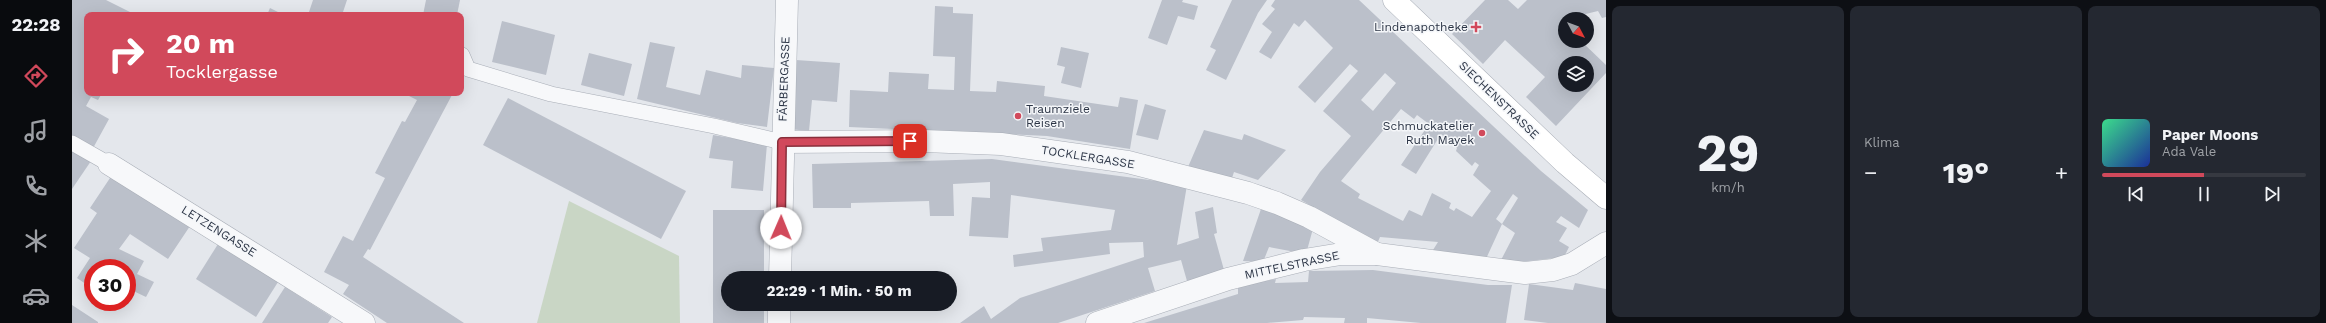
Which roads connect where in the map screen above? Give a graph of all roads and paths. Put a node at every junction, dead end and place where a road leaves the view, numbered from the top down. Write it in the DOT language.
graph roads {
  1 [pos="787,0"];
  2 [pos="1394,0"];
  3 [pos="464,60"];
  4 [pos="782,142"];
  5 [pos="72,143"];
  6 [pos="108,164"];
  7 [pos="1606,198"];
  8 [pos="1606,243"];
  9 [pos="1377,254"];
  10 [pos="780,271"];
  11 [pos="779,311"];
  12 [pos="364,323"];
  13 [pos="778,323"];
  14 [pos="1097,323"];
  1 -- 4 [label="street, FÄRBERGASSE"];
  2 -- 7 [label="street, SIECHENSTRASSE"];
  3 -- 4 [label="lane"];
  4 -- 9 [label="street, TOCKLERGASSE"];
  4 -- 10 [label="street, FÄRBERGASSE"];
  5 -- 6 [label="lane, LETZENGASSE"];
  6 -- 12 [label="street, LETZENGASSE"];
  8 -- 9 [label="street, MITTELSTRASSE"];
  9 -- 14 [label="street, MITTELSTRASSE"];
  11 -- 13 [label="street"];
}
